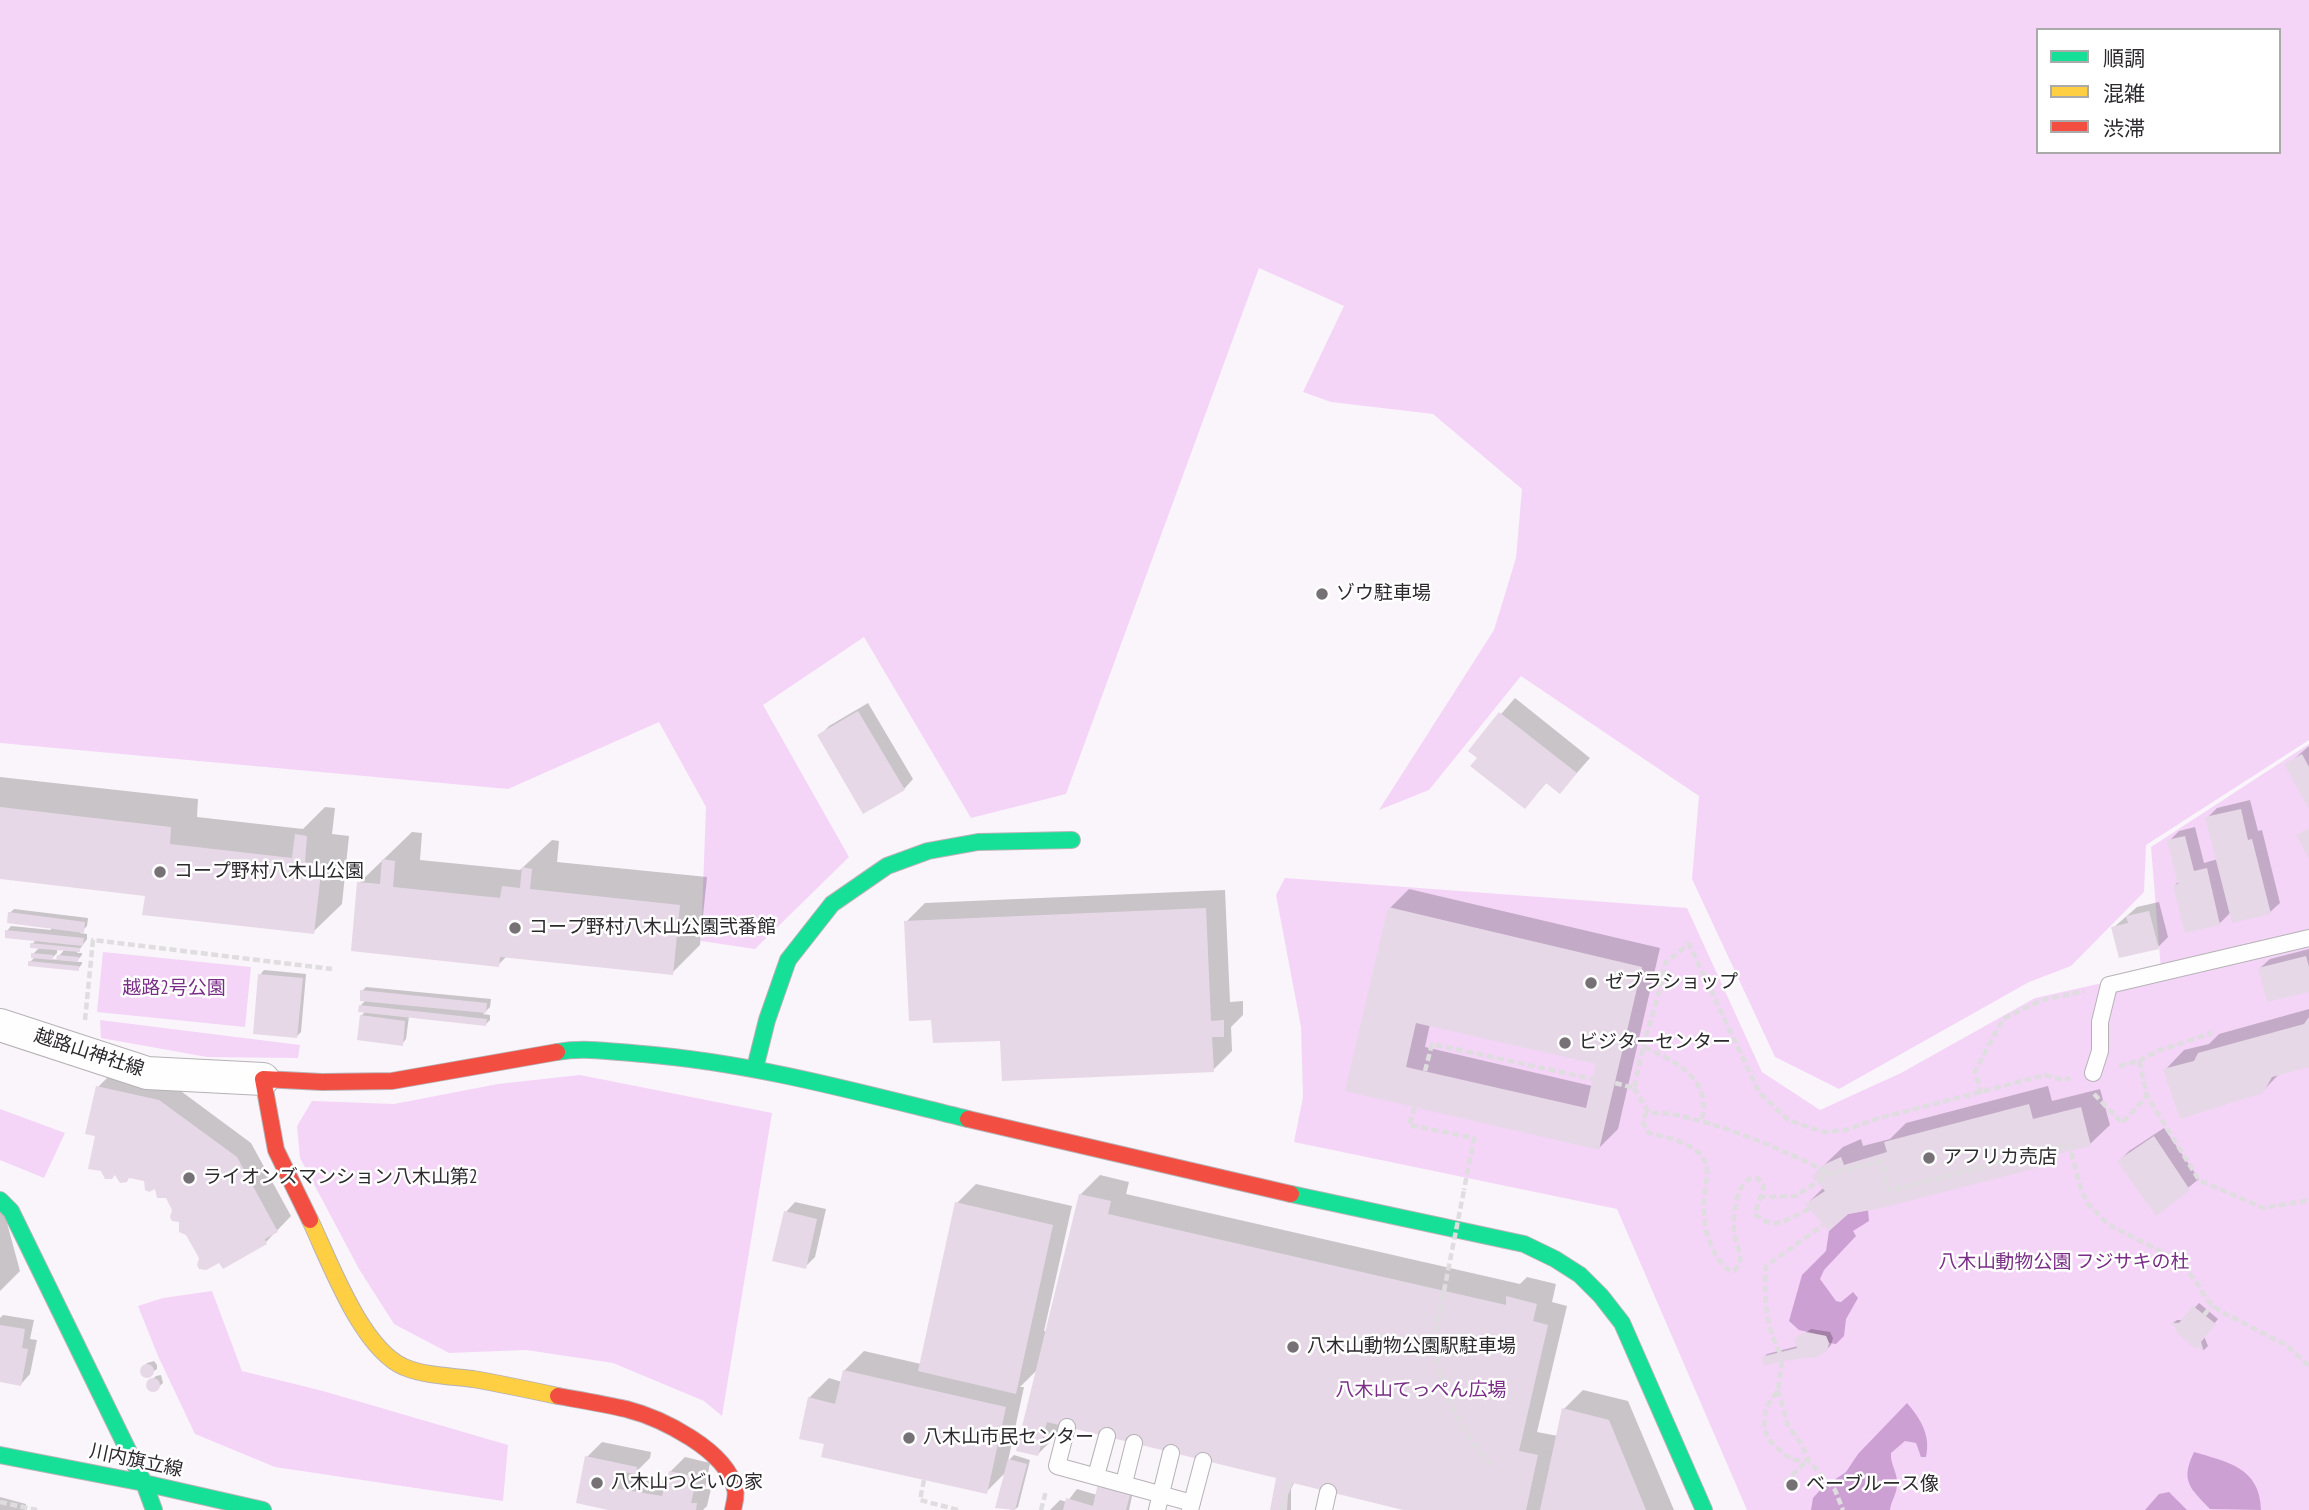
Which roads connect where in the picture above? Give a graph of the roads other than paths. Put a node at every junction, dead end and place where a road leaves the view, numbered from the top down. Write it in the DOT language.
graph roads {
  1 [pos="1072,840"];
  2 [pos="2309,938"];
  3 [pos="0,1026"];
  4 [pos="755,1068"];
  5 [pos="2093,1073"];
  6 [pos="263,1079"];
  7 [pos="0,1200"];
  8 [pos="1067,1427"];
  9 [pos="1107,1436"];
  10 [pos="1134,1443"];
  11 [pos="1171,1453"];
  12 [pos="0,1455"];
  13 [pos="1203,1461"];
  14 [pos="1096,1476"];
  15 [pos="144,1483"];
  16 [pos="1124,1483"];
  17 [pos="1328,1492"];
  18 [pos="1159,1502"];
  19 [pos="1191,1506"];
  20 [pos="154,1510"];
  21 [pos="162,1510"];
  22 [pos="263,1510"];
  23 [pos="733,1510"];
  24 [pos="1324,1510"];
  25 [pos="1704,1510"];
  1 -- 4 [label="street"];
  2 -- 5 [label="lane"];
  3 -- 6 [label="street, 越路山神社線"];
  4 -- 6 [label="street"];
  4 -- 25 [label="street"];
  6 -- 23 [label="street"];
  7 -- 15 [label="street"];
  8 -- 14 [label="lane"];
  9 -- 14 [label="lane"];
  10 -- 16 [label="lane"];
  11 -- 18 [label="lane"];
  12 -- 15 [label="street, 川内旗立線"];
  13 -- 19 [label="lane"];
  14 -- 16 [label="lane"];
  15 -- 20 [label="street"];
  15 -- 21 [label="street"];
  15 -- 22 [label="street, 川内旗立線"];
  16 -- 18 [label="lane"];
  17 -- 24 [label="lane"];
  18 -- 19 [label="lane"];
}
